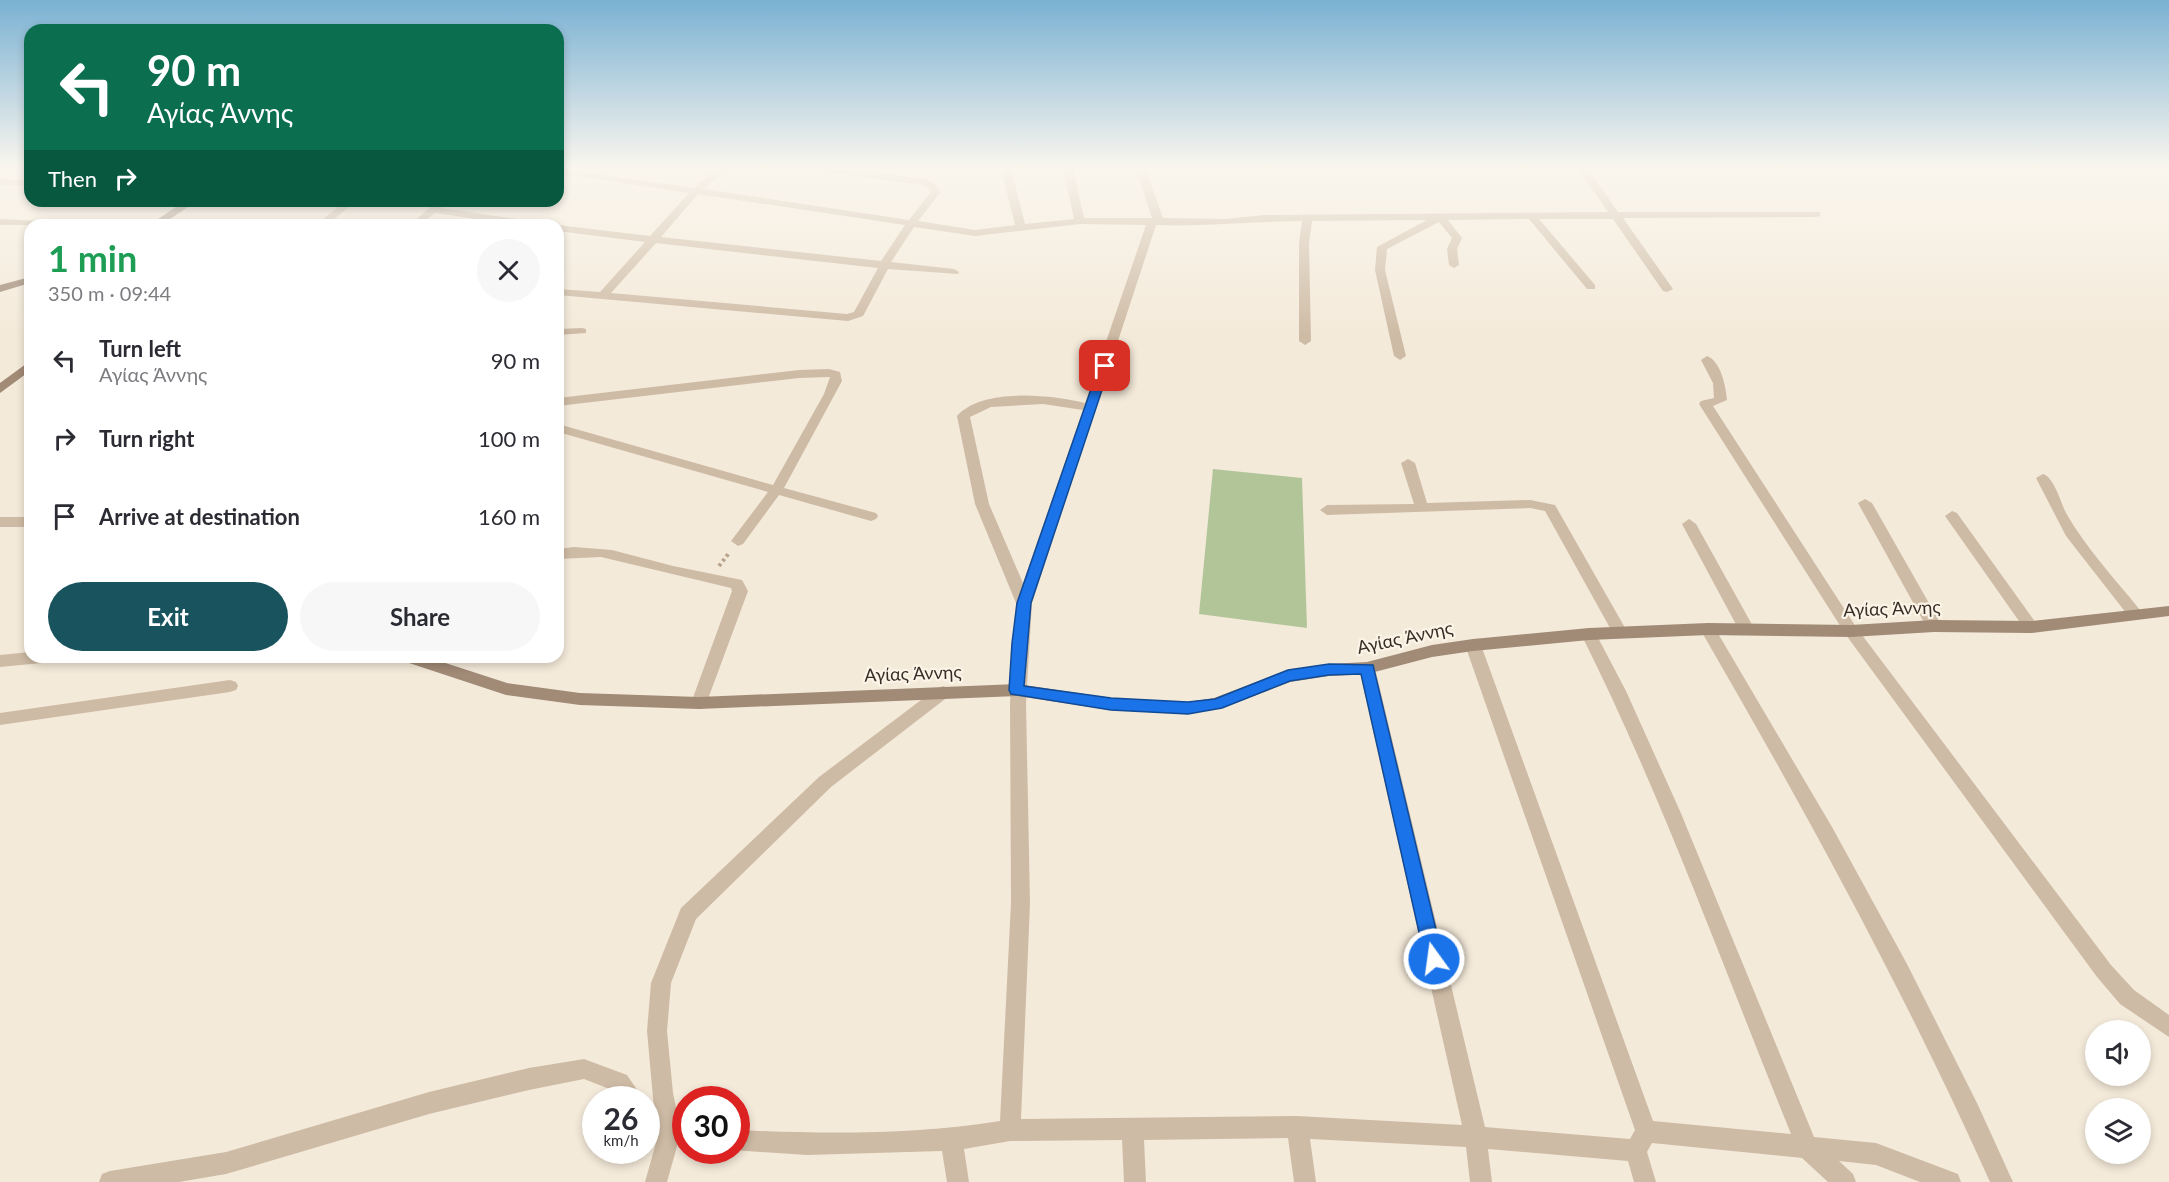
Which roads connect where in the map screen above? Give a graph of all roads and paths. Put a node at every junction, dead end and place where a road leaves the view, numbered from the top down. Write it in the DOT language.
graph roads {
  1 [pos="666,224"];
  2 [pos="905,224"];
  3 [pos="1049,224"];
  4 [pos="1156,224"];
  5 [pos="1306,224"];
  6 [pos="1427,224"];
  7 [pos="1446,224"];
  8 [pos="1538,224"];
  9 [pos="1622,224"];
  10 [pos="910,225"];
  11 [pos="1021,227"];
  12 [pos="564,229"];
  13 [pos="652,240"];
  14 [pos="885,264"];
  15 [pos="1454,265"];
  16 [pos="954,272"];
  17 [pos="24,282"];
  18 [pos="1591,287"];
  19 [pos="0,289"];
  20 [pos="1667,289"];
  21 [pos="564,293"];
  22 [pos="602,297"];
  23 [pos="582,331"];
  24 [pos="564,332"];
  25 [pos="1305,341"];
  26 [pos="1400,356"];
  27 [pos="1707,360"];
  28 [pos="24,370"];
  29 [pos="0,389"];
  30 [pos="564,401"];
  31 [pos="1091,408"];
  32 [pos="564,430"];
  33 [pos="1408,463"];
  34 [pos="2043,478"];
  35 [pos="777,489"];
  36 [pos="1865,503"];
  37 [pos="1422,508"];
  38 [pos="1327,510"];
  39 [pos="871,516"];
  40 [pos="1953,516"];
  41 [pos="0,522"];
  42 [pos="24,522"];
  43 [pos="1689,524"];
  44 [pos="738,541"];
  45 [pos="564,553"];
  46 [pos="710,579"];
  47 [pos="1024,603"];
  48 [pos="2169,611"];
  49 [pos="2135,614"];
  50 [pos="1934,626"];
  51 [pos="2031,627"];
  52 [pos="1708,629"];
  53 [pos="1747,630"];
  54 [pos="1851,631"];
  55 [pos="1620,633"];
  56 [pos="1589,634"];
  57 [pos="1473,645"];
  58 [pos="24,659"];
  59 [pos="0,662"];
  60 [pos="427,663"];
  61 [pos="1367,668"];
  62 [pos="230,686"];
  63 [pos="1017,690"];
  64 [pos="943,692"];
  65 [pos="699,703"];
  66 [pos="0,719"];
  67 [pos="2169,1027"];
  68 [pos="622,1086"];
  69 [pos="672,1117"];
  70 [pos="1297,1127"];
  71 [pos="1010,1130"];
  72 [pos="1133,1130"];
  73 [pos="1476,1137"];
  74 [pos="951,1140"];
  75 [pos="1641,1141"];
  76 [pos="750,1142"];
  77 [pos="672,1146"];
  78 [pos="1808,1148"];
  79 [pos="110,1182"];
  80 [pos="656,1182"];
  81 [pos="958,1182"];
  82 [pos="1135,1182"];
  83 [pos="1305,1182"];
  84 [pos="1481,1182"];
  85 [pos="1645,1182"];
  86 [pos="1845,1182"];
  87 [pos="1950,1182"];
  88 [pos="2002,1182"];
  1 -- 13 [label="street"];
  2 -- 10 [label="street"];
  3 -- 11 [label="street"];
  4 -- 31 [label="street"];
  5 -- 25 [label="street"];
  6 -- 26 [label="street"];
  7 -- 15 [label="street"];
  8 -- 18 [label="street"];
  9 -- 20 [label="street"];
  10 -- 11 [label="street"];
  10 -- 14 [label="street"];
  12 -- 13 [label="street"];
  13 -- 14 [label="street"];
  13 -- 22 [label="street"];
  14 -- 16 [label="street"];
  14 -- 22 [label="street"];
  17 -- 19 [label="street"];
  21 -- 22 [label="street"];
  23 -- 24 [label="street"];
  27 -- 54 [label="street"];
  28 -- 29 [label="street"];
  30 -- 35 [label="street"];
  31 -- 47 [label="street"];
  31 -- 47 [label="street"];
  32 -- 35 [label="street"];
  33 -- 37 [label="street"];
  34 -- 49 [label="street"];
  35 -- 39 [label="street"];
  35 -- 44 [label="street"];
  36 -- 50 [label="street"];
  37 -- 38 [label="street"];
  37 -- 55 [label="street"];
  40 -- 51 [label="street"];
  41 -- 42 [label="street"];
  43 -- 53 [label="street"];
  44 -- 46 [label="path"];
  45 -- 46 [label="street"];
  46 -- 65 [label="street"];
  47 -- 63 [label="street"];
  48 -- 49 [label="street, Αγίας Άννης"];
  49 -- 51 [label="street, Αγίας Άννης"];
  50 -- 51 [label="street, Αγίας Άννης"];
  50 -- 54 [label="street, Αγίας Άννης"];
  52 -- 53 [label="street, Αγίας Άννης"];
  52 -- 55 [label="street, Αγίας Άννης"];
  52 -- 88 [label="street"];
  53 -- 54 [label="street, Αγίας Άννης"];
  54 -- 67 [label="street"];
  55 -- 56 [label="street, Αγίας Άννης"];
  56 -- 57 [label="street, Αγίας Άννης"];
  56 -- 78 [label="street"];
  57 -- 61 [label="street, Αγίας Άννης"];
  57 -- 75 [label="street"];
  58 -- 59 [label="street"];
  60 -- 65 [label="street, Αγίας Άννης"];
  61 -- 63 [label="street, Αγίας Άννης"];
  61 -- 73 [label="street"];
  62 -- 66 [label="street"];
  63 -- 64 [label="street, Αγίας Άννης"];
  63 -- 71 [label="street"];
  64 -- 65 [label="street, Αγίας Άννης"];
  64 -- 69 [label="street"];
  68 -- 79 [label="street"];
  70 -- 72 [label="street"];
  70 -- 73 [label="street"];
  70 -- 83 [label="street"];
  71 -- 72 [label="street"];
  71 -- 74 [label="street"];
  72 -- 82 [label="street"];
  73 -- 75 [label="street"];
  73 -- 84 [label="street"];
  74 -- 76 [label="street"];
  74 -- 81 [label="street"];
  75 -- 78 [label="street"];
  75 -- 85 [label="street"];
  77 -- 80 [label="street"];
  78 -- 86 [label="street"];
  78 -- 87 [label="street"];
}
